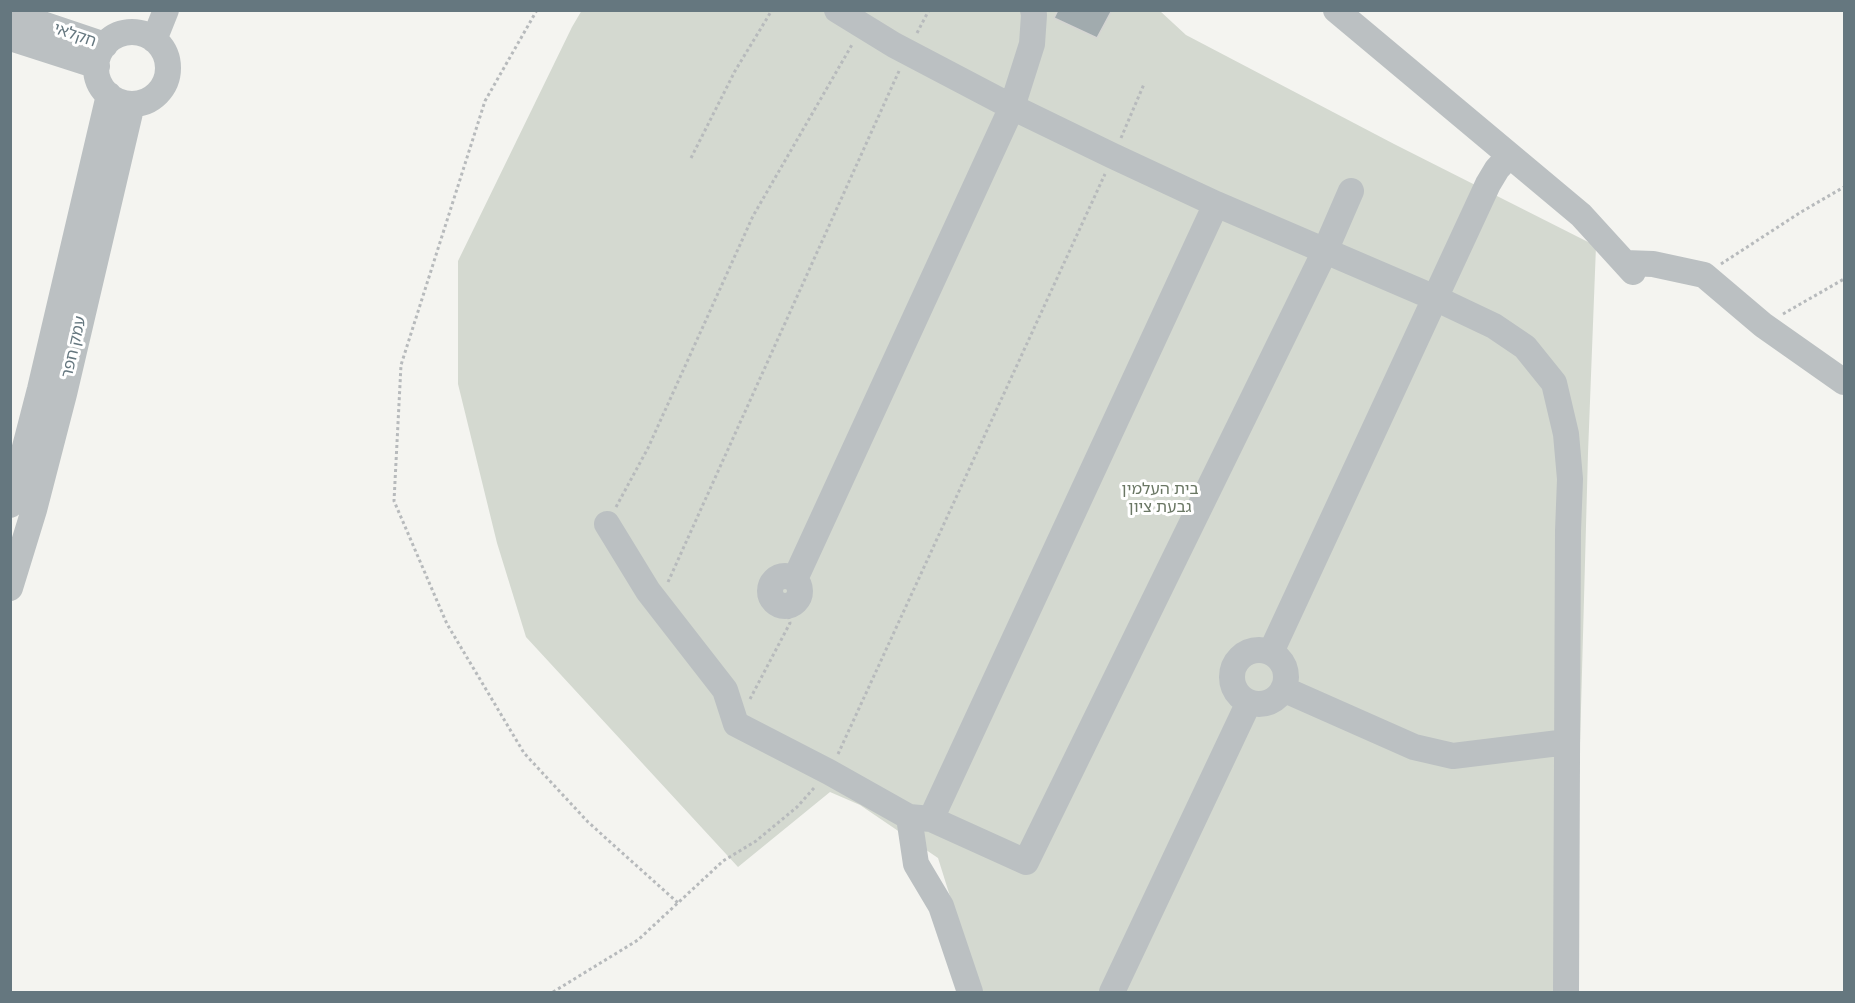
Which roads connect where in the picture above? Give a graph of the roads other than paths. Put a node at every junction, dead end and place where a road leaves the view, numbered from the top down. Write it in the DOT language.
graph roads {
  1 [pos="166,10"];
  2 [pos="837,10"];
  3 [pos="1032,10"];
  4 [pos="1336,10"];
  5 [pos="10,13"];
  6 [pos="142,27"];
  7 [pos="10,38"];
  8 [pos="101,56"];
  9 [pos="120,100"];
  10 [pos="1012,107"];
  11 [pos="1509,156"];
  12 [pos="1351,190"];
  13 [pos="1216,204"];
  14 [pos="1325,251"];
  15 [pos="1435,298"];
  16 [pos="1845,382"];
  17 [pos="10,505"];
  18 [pos="607,524"];
  19 [pos="10,588"];
  20 [pos="786,606"];
  21 [pos="1271,652"];
  22 [pos="1283,689"];
  23 [pos="1249,702"];
  24 [pos="1567,742"];
  25 [pos="920,818"];
  26 [pos="969,993"];
  27 [pos="1112,993"];
  28 [pos="1566,993"];
  1 -- 6 [label="street"];
  2 -- 10 [label="street"];
  3 -- 10 [label="street"];
  4 -- 11 [label="street"];
  5 -- 8 [label="street, חקלאי"];
  6 -- 8 [label="street"];
  6 -- 9 [label="street"];
  7 -- 8 [label="street, חקלאי"];
  8 -- 9 [label="street"];
  9 -- 17 [label="street, עמק חפר"];
  9 -- 19 [label="street, עמק חפר"];
  10 -- 13 [label="street"];
  10 -- 20 [label="street"];
  11 -- 15 [label="street"];
  11 -- 16 [label="street"];
  12 -- 14 [label="street"];
  13 -- 14 [label="street"];
  13 -- 25 [label="street"];
  14 -- 15 [label="street"];
  14 -- 25 [label="street"];
  15 -- 21 [label="street"];
  15 -- 24 [label="street"];
  18 -- 25 [label="street"];
  21 -- 22 [label="street"];
  21 -- 23 [label="street"];
  22 -- 23 [label="street"];
  22 -- 24 [label="street"];
  23 -- 27 [label="street"];
  24 -- 28 [label="street"];
  25 -- 26 [label="street"];
}
